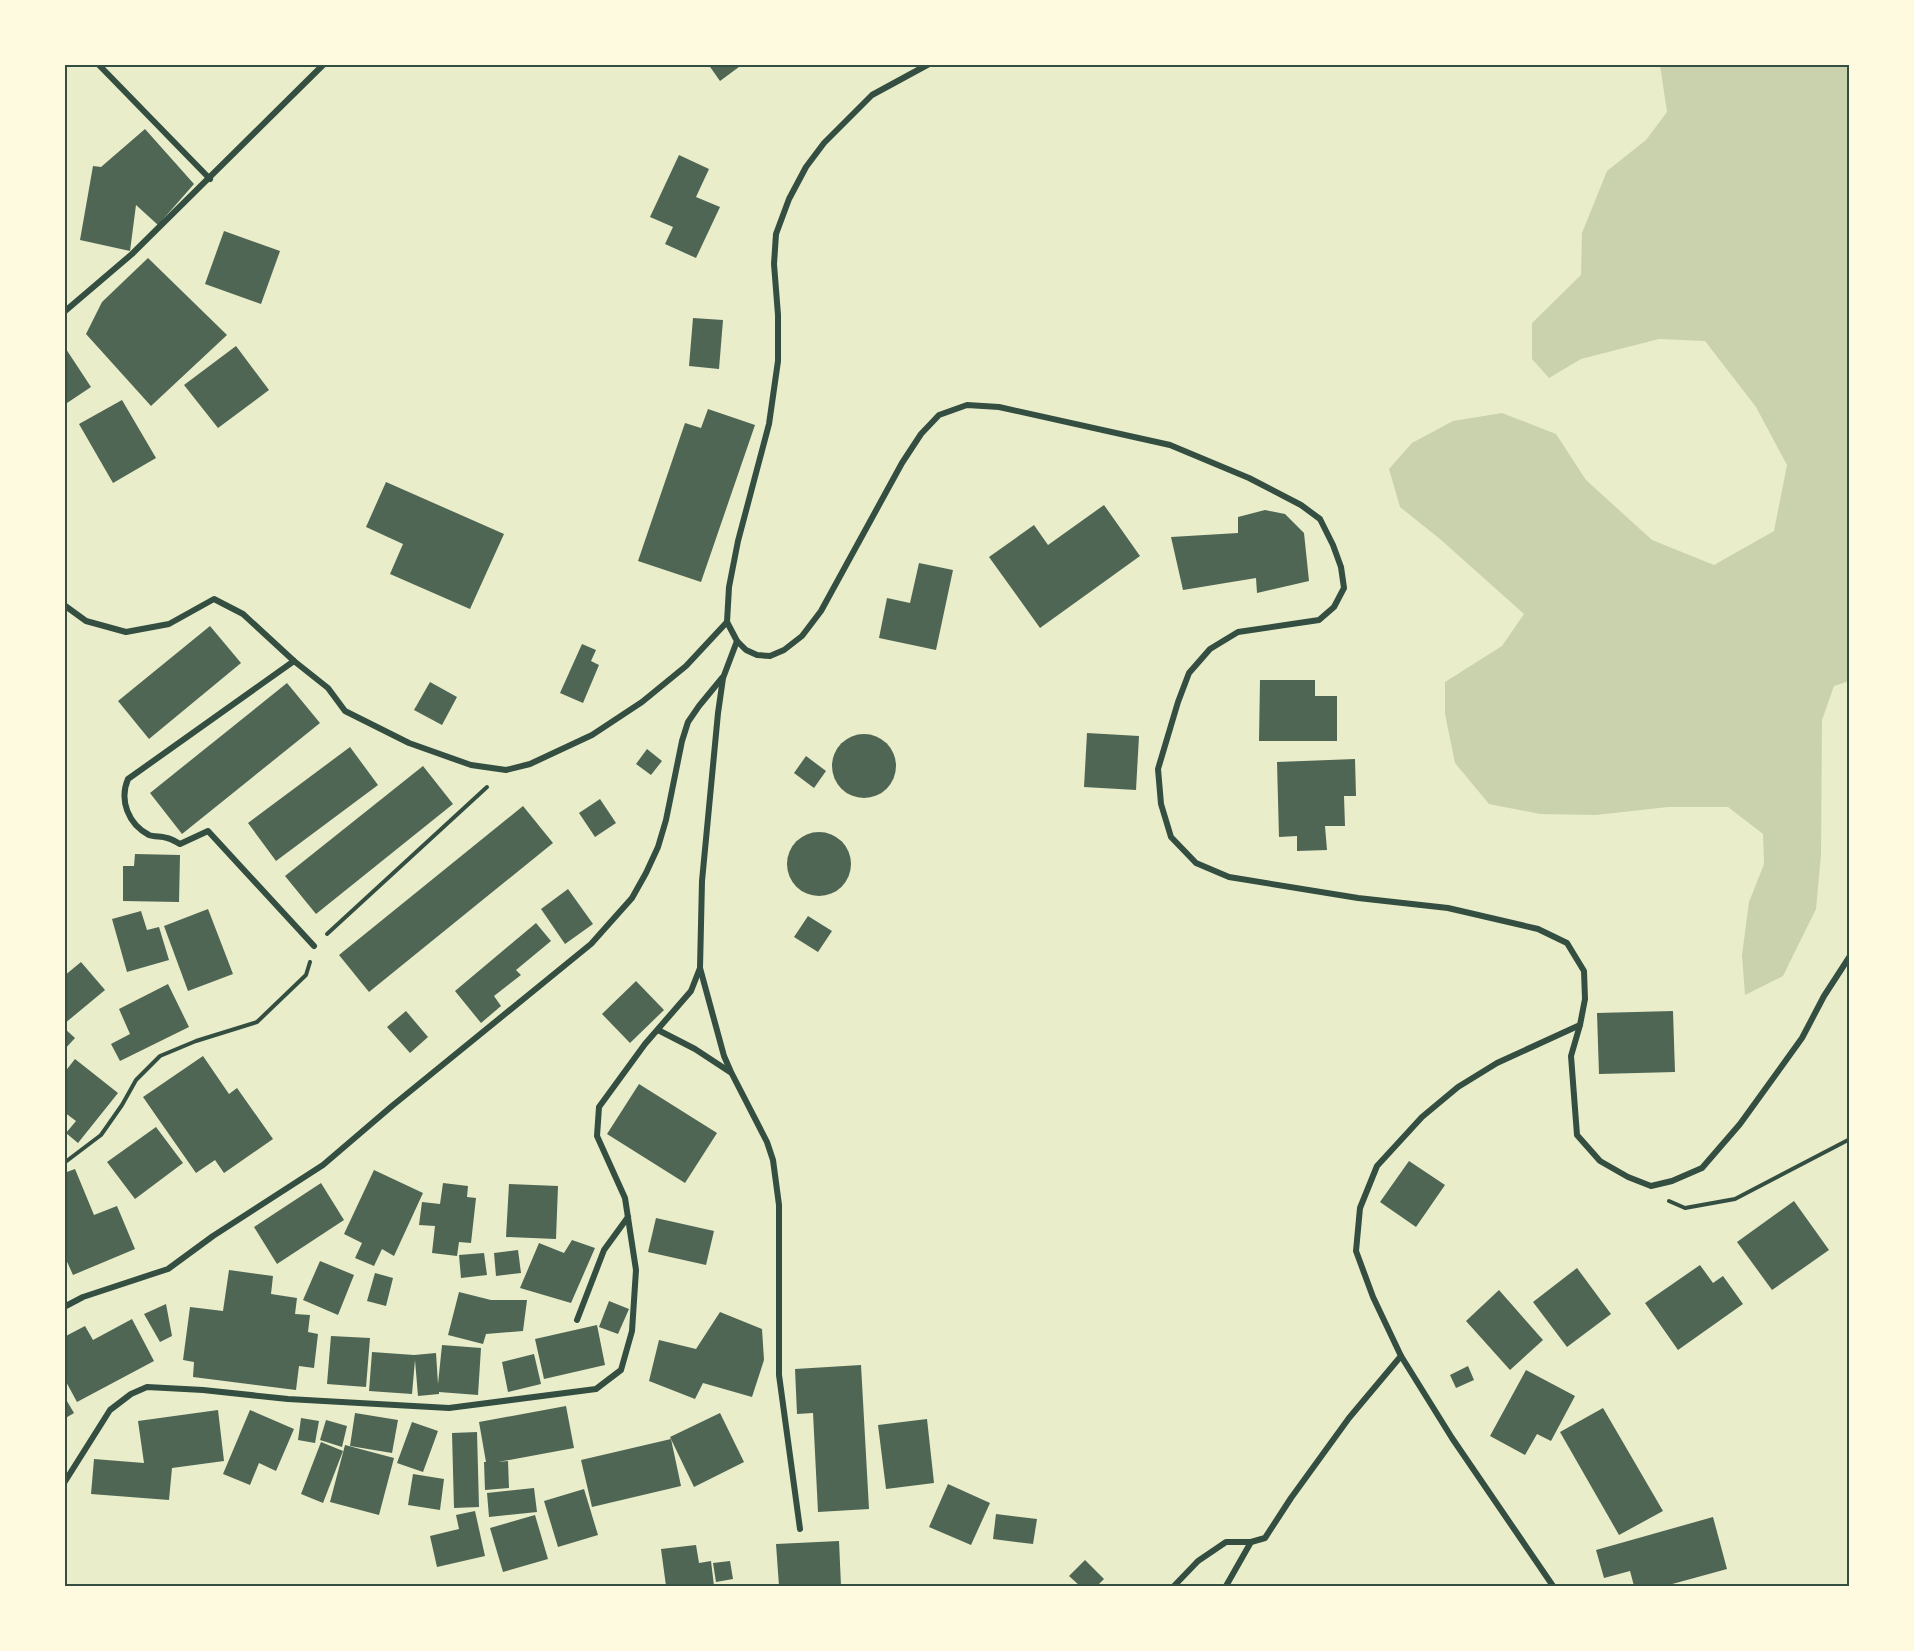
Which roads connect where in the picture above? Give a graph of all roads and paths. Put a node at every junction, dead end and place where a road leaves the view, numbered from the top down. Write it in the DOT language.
graph roads {
  1 [pos="98,64"];
  2 [pos="324,64"];
  3 [pos="929,64"];
  4 [pos="210,178"];
  5 [pos="64,312"];
  6 [pos="64,605"];
  7 [pos="727,622"];
  8 [pos="736,641"];
  9 [pos="294,662"];
  10 [pos="723,678"];
  11 [pos="506,770"];
  12 [pos="314,946"];
  13 [pos="1850,956"];
  14 [pos="700,968"];
  15 [pos="1580,1025"];
  16 [pos="658,1030"];
  17 [pos="731,1072"];
  18 [pos="1850,1139"];
  19 [pos="64,1163"];
  20 [pos="1651,1186"];
  21 [pos="628,1216"];
  22 [pos="64,1307"];
  23 [pos="577,1320"];
  24 [pos="1401,1356"];
  25 [pos="64,1483"];
  26 [pos="800,1529"];
  27 [pos="1251,1542"];
  28 [pos="1174,1587"];
  29 [pos="1226,1587"];
  30 [pos="1553,1587"];
  1 -- 4 [label="street"];
  2 -- 4 [label="street"];
  3 -- 7 [label="street"];
  4 -- 5 [label="street"];
  6 -- 9 [label="street"];
  7 -- 8 [label="street"];
  7 -- 11 [label="street"];
  8 -- 10 [label="street"];
  8 -- 15 [label="street"];
  9 -- 11 [label="street"];
  9 -- 12 [label="street"];
  10 -- 14 [label="street"];
  10 -- 22 [label="street"];
  11 -- 12 [label="path"];
  12 -- 19 [label="path"];
  13 -- 20 [label="street"];
  14 -- 16 [label="street"];
  14 -- 17 [label="street"];
  15 -- 20 [label="street"];
  15 -- 24 [label="street"];
  16 -- 17 [label="street"];
  16 -- 21 [label="street"];
  17 -- 26 [label="street"];
  18 -- 20 [label="path"];
  21 -- 23 [label="street"];
  21 -- 25 [label="street"];
  24 -- 27 [label="street"];
  24 -- 30 [label="street"];
  27 -- 28 [label="street"];
  27 -- 29 [label="street"];
}
